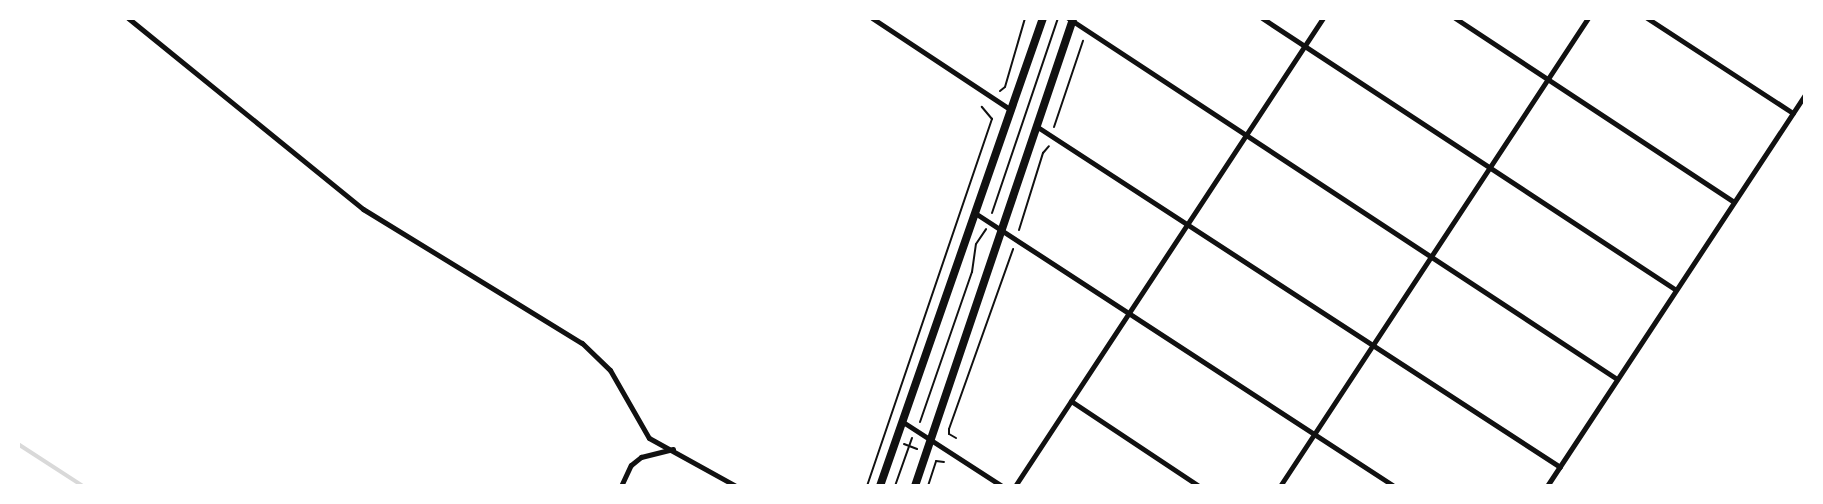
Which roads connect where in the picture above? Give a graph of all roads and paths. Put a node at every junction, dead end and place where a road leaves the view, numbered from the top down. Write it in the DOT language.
graph roads {
  1 [pos="128,18"];
  2 [pos="872,18"];
  3 [pos="1025,18"];
  4 [pos="1043,18"];
  5 [pos="1262,18"];
  6 [pos="1323,18"];
  7 [pos="1455,18"];
  8 [pos="1588,18"];
  9 [pos="1647,18"];
  10 [pos="1071,19"];
  11 [pos="1057,20"];
  12 [pos="1083,41"];
  13 [pos="1305,46"];
  14 [pos="1548,79"];
  15 [pos="1005,87"];
  16 [pos="1008,89"];
  17 [pos="999,91"];
  18 [pos="1805,94"];
  19 [pos="992,107"];
  20 [pos="982,108"];
  21 [pos="1011,110"];
  22 [pos="990,112"];
  23 [pos="1792,113"];
  24 [pos="999,117"];
  25 [pos="1049,118"];
  26 [pos="992,119"];
  27 [pos="1054,119"];
  28 [pos="1036,126"];
  29 [pos="1054,128"];
  30 [pos="1246,135"];
  31 [pos="1049,146"];
  32 [pos="1041,148"];
  33 [pos="1043,153"];
  34 [pos="1490,168"];
  35 [pos="1734,202"];
  36 [pos="986,203"];
  37 [pos="994,206"];
  38 [pos="975,213"];
  39 [pos="992,213"];
  40 [pos="1014,219"];
  41 [pos="1020,221"];
  42 [pos="1188,224"];
  43 [pos="1001,230"];
  44 [pos="1018,230"];
  45 [pos="978,232"];
  46 [pos="984,232"];
  47 [pos="991,239"];
  48 [pos="1013,249"];
  49 [pos="1006,251"];
  50 [pos="1008,255"];
  51 [pos="1431,257"];
  52 [pos="1676,290"];
  53 [pos="1129,314"];
  54 [pos="1373,345"];
  55 [pos="1617,379"];
  56 [pos="1071,401"];
  57 [pos="915,410"];
  58 [pos="923,413"];
  59 [pos="928,420"];
  60 [pos="903,422"];
  61 [pos="1314,434"];
  62 [pos="951,435"];
  63 [pos="956,438"];
  64 [pos="912,439"];
  65 [pos="949,439"];
  66 [pos="930,440"];
  67 [pos="901,443"];
  68 [pos="910,446"];
  69 [pos="675,449"];
  70 [pos="917,449"];
  71 [pos="944,462"];
  72 [pos="1560,467"];
  73 [pos="621,486"];
  74 [pos="736,486"];
  75 [pos="867,486"];
  76 [pos="880,486"];
  77 [pos="896,486"];
  78 [pos="915,486"];
  79 [pos="928,486"];
  80 [pos="1002,486"];
  81 [pos="1016,486"];
  82 [pos="1199,486"];
  83 [pos="1280,486"];
  84 [pos="1394,486"];
  85 [pos="1547,486"];
  1 -- 69 [label="street"];
  2 -- 21 [label="street"];
  3 -- 15 [label="path"];
  4 -- 21 [label="main road"];
  5 -- 13 [label="street"];
  6 -- 13 [label="street"];
  7 -- 14 [label="street"];
  8 -- 14 [label="street"];
  9 -- 23 [label="street"];
  10 -- 28 [label="main road"];
  10 -- 30 [label="street"];
  11 -- 37 [label="path"];
  12 -- 27 [label="path"];
  13 -- 30 [label="street"];
  13 -- 34 [label="street"];
  14 -- 34 [label="street"];
  14 -- 35 [label="street"];
  15 -- 16 [label="path"];
  15 -- 17 [label="path"];
  18 -- 23 [label="street"];
  19 -- 22 [label="path"];
  20 -- 22 [label="path"];
  21 -- 38 [label="main road"];
  22 -- 26 [label="path"];
  23 -- 35 [label="street"];
  24 -- 26 [label="path"];
  25 -- 27 [label="path"];
  26 -- 75 [label="path"];
  27 -- 29 [label="path"];
  28 -- 42 [label="street"];
  28 -- 43 [label="main road"];
  30 -- 42 [label="street"];
  30 -- 51 [label="street"];
  31 -- 33 [label="path"];
  32 -- 33 [label="path"];
  33 -- 41 [label="path"];
  34 -- 51 [label="street"];
  34 -- 52 [label="street"];
  35 -- 52 [label="street"];
  36 -- 37 [label="path"];
  37 -- 39 [label="path"];
  38 -- 43 [label="street"];
  38 -- 60 [label="main road"];
  40 -- 41 [label="path"];
  41 -- 44 [label="path"];
  42 -- 53 [label="street"];
  42 -- 54 [label="street"];
  43 -- 53 [label="street"];
  43 -- 66 [label="main road"];
  45 -- 46 [label="path"];
  46 -- 47 [label="path"];
  46 -- 58 [label="path"];
  48 -- 50 [label="path"];
  49 -- 50 [label="path"];
  50 -- 62 [label="path"];
  51 -- 54 [label="street"];
  51 -- 55 [label="street"];
  52 -- 55 [label="street"];
  53 -- 56 [label="street"];
  53 -- 61 [label="street"];
  54 -- 61 [label="street"];
  54 -- 72 [label="street"];
  55 -- 72 [label="street"];
  56 -- 81 [label="street"];
  56 -- 82 [label="street"];
  57 -- 58 [label="path"];
  58 -- 59 [label="path"];
  60 -- 66 [label="street"];
  60 -- 76 [label="main road"];
  61 -- 83 [label="street"];
  61 -- 84 [label="street"];
  62 -- 63 [label="path"];
  62 -- 65 [label="path"];
  64 -- 68 [label="path"];
  66 -- 78 [label="main road"];
  66 -- 80 [label="street"];
  67 -- 68 [label="path"];
  68 -- 70 [label="path"];
  68 -- 77 [label="path"];
  69 -- 73 [label="street"];
  69 -- 74 [label="street"];
  71 -- 79 [label="path"];
  72 -- 85 [label="street"];
}
